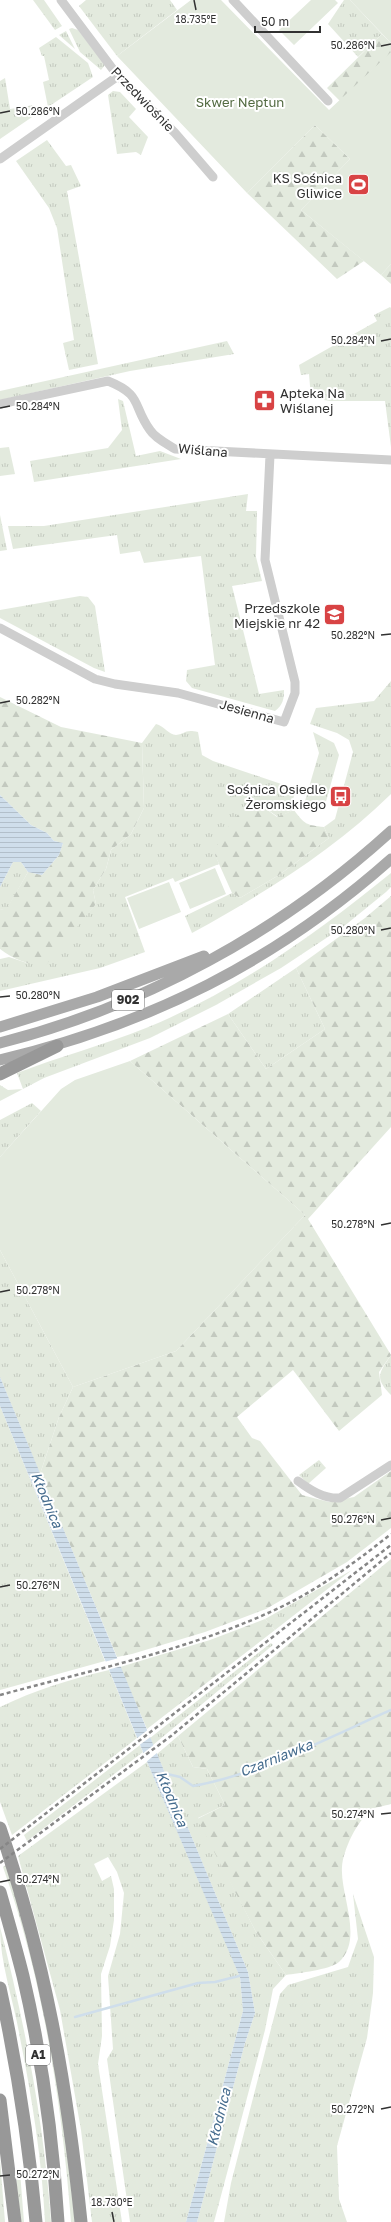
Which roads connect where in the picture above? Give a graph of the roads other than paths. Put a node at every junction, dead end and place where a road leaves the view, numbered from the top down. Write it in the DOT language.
graph roads {
  1 [pos="62,0"];
  2 [pos="234,0"];
  3 [pos="118,76"];
  4 [pos="328,101"];
  5 [pos="0,159"];
  6 [pos="213,177"];
  7 [pos="0,404"];
  8 [pos="270,455"];
  9 [pos="391,460"];
  10 [pos="0,628"];
  11 [pos="391,831"];
  12 [pos="391,859"];
  13 [pos="247,938"];
  14 [pos="0,1027"];
  15 [pos="0,1043"];
  16 [pos="57,1046"];
  17 [pos="2,1066"];
  18 [pos="391,1465"];
  19 [pos="298,1481"];
  20 [pos="0,1828"];
  21 [pos="0,1892"];
  22 [pos="0,1988"];
  23 [pos="0,2100"];
  24 [pos="15,2222"];
  25 [pos="36,2222"];
  26 [pos="58,2222"];
  27 [pos="81,2222"];
  1 -- 3 [label="street, Przedwiośnie"];
  2 -- 4 [label="street"];
  3 -- 5 [label="street"];
  3 -- 6 [label="street, Przedwiośnie"];
  7 -- 8 [label="street, Wiślana"];
  8 -- 9 [label="street, Wiślana"];
  8 -- 10 [label="street, Jesienna"];
  11 -- 13 [label="main road, 902"];
  12 -- 16 [label="main road, 902"];
  13 -- 14 [label="main road"];
  13 -- 15 [label="main road, 902"];
  16 -- 17 [label="highway"];
  18 -- 19 [label="street"];
  20 -- 27 [label="highway"];
  21 -- 26 [label="highway, A1"];
  22 -- 25 [label="highway, A1"];
  23 -- 24 [label="highway"];
}
